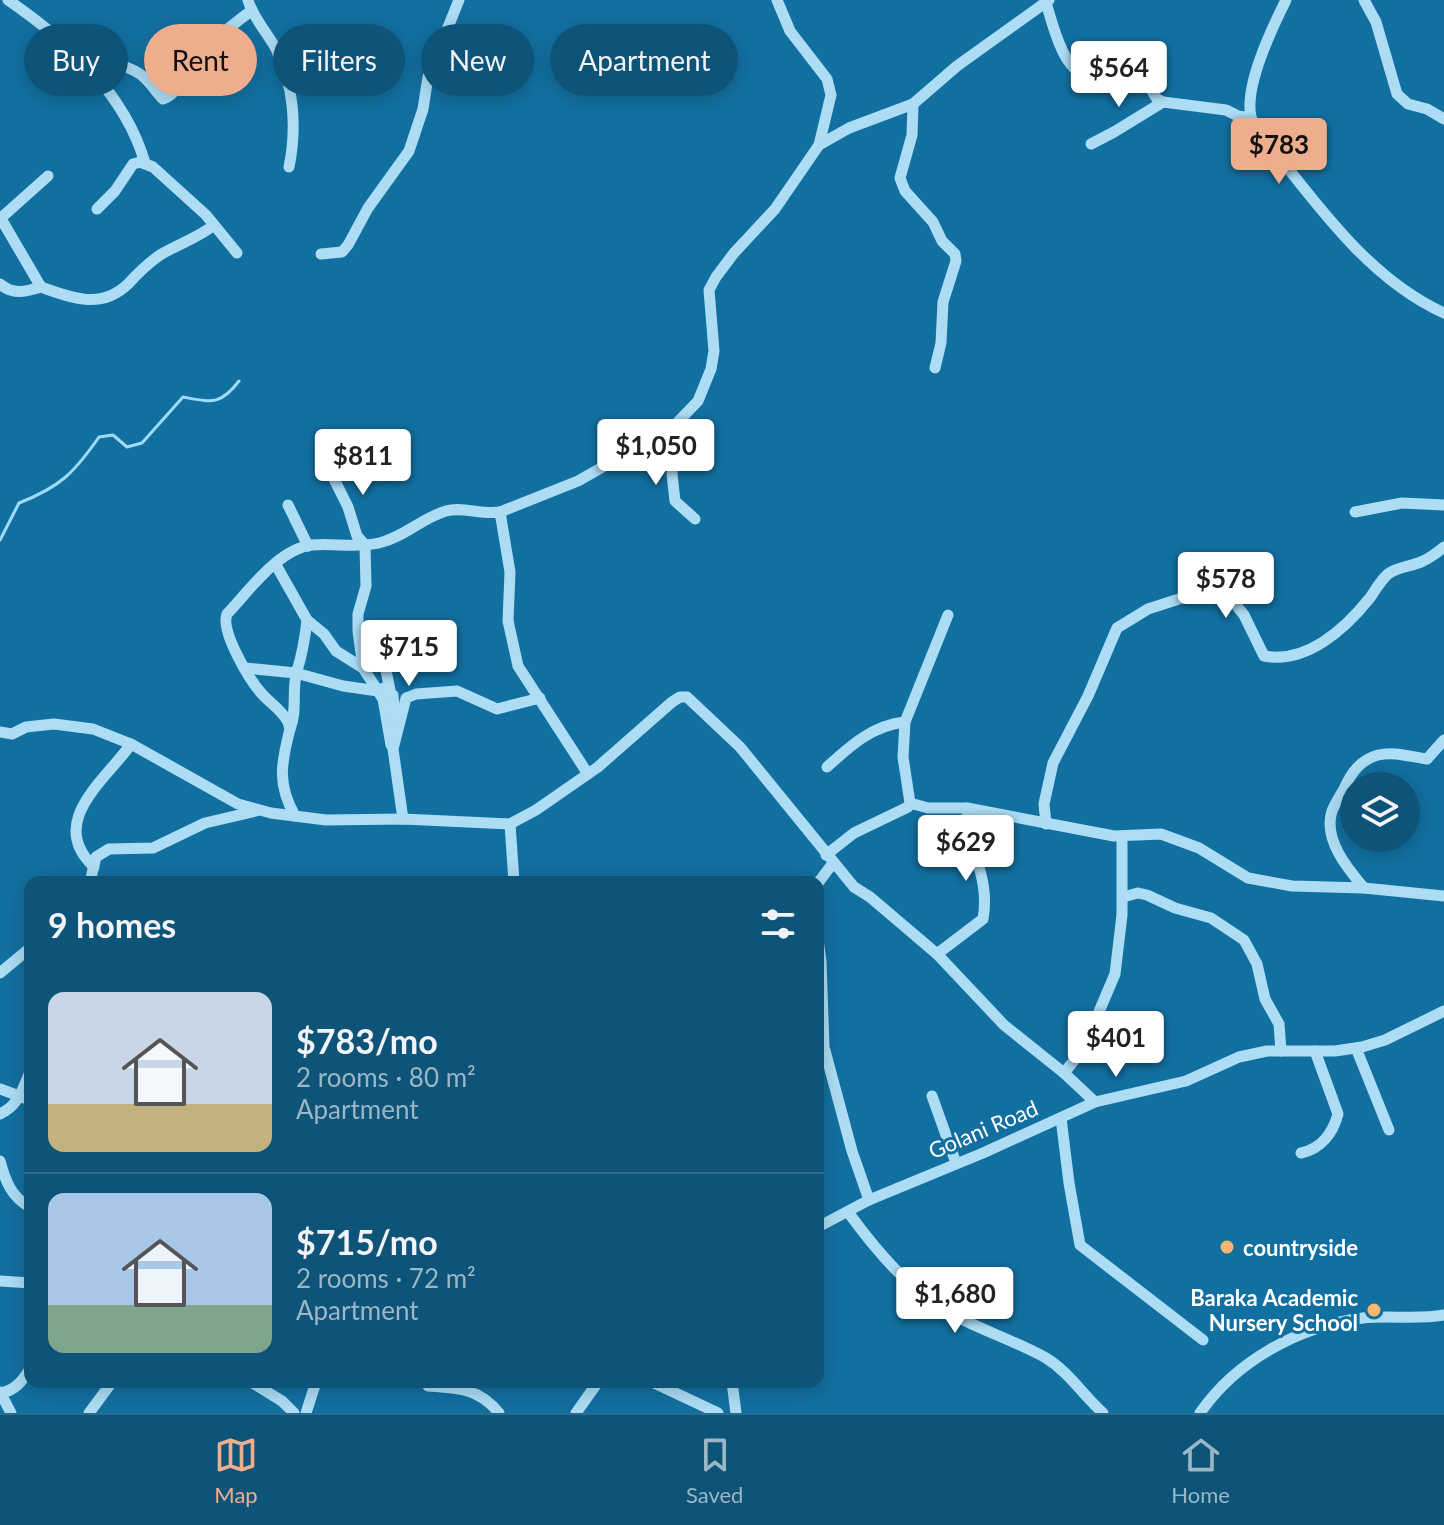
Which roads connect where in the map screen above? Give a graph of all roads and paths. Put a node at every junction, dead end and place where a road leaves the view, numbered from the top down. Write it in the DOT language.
graph roads {
  1 [pos="8,0"];
  2 [pos="459,0"];
  3 [pos="777,0"];
  4 [pos="1286,0"];
  5 [pos="1364,0"];
  6 [pos="1044,2"];
  7 [pos="249,6"];
  8 [pos="40,24"];
  9 [pos="128,70"];
  10 [pos="111,96"];
  11 [pos="1163,102"];
  12 [pos="913,104"];
  13 [pos="1251,118"];
  14 [pos="1444,119"];
  15 [pos="1091,144"];
  16 [pos="819,145"];
  17 [pos="145,163"];
  18 [pos="289,167"];
  19 [pos="48,176"];
  20 [pos="97,209"];
  21 [pos="0,218"];
  22 [pos="214,225"];
  23 [pos="237,253"];
  24 [pos="321,254"];
  25 [pos="0,284"];
  26 [pos="41,287"];
  27 [pos="1444,313"];
  28 [pos="935,368"];
  29 [pos="673,427"];
  30 [pos="332,460"];
  31 [pos="288,505"];
  32 [pos="1444,505"];
  33 [pos="500,512"];
  34 [pos="1355,512"];
  35 [pos="695,519"];
  36 [pos="365,545"];
  37 [pos="308,546"];
  38 [pos="1444,547"];
  39 [pos="276,565"];
  40 [pos="948,615"];
  41 [pos="307,620"];
  42 [pos="383,656"];
  43 [pos="245,668"];
  44 [pos="296,673"];
  45 [pos="366,673"];
  46 [pos="385,693"];
  47 [pos="540,698"];
  48 [pos="905,722"];
  49 [pos="290,729"];
  50 [pos="395,731"];
  51 [pos="0,732"];
  52 [pos="1444,740"];
  53 [pos="131,744"];
  54 [pos="393,749"];
  55 [pos="827,767"];
  56 [pos="588,774"];
  57 [pos="910,803"];
  58 [pos="967,808"];
  59 [pos="257,811"];
  60 [pos="295,816"];
  61 [pos="403,819"];
  62 [pos="510,824"];
  63 [pos="1046,824"];
  64 [pos="1122,837"];
  65 [pos="830,859"];
  66 [pos="94,867"];
  67 [pos="92,876"];
  68 [pos="514,876"];
  69 [pos="822,876"];
  70 [pos="1364,888"];
  71 [pos="1444,896"];
  72 [pos="1123,897"];
  73 [pos="24,953"];
  74 [pos="937,954"];
  75 [pos="0,973"];
  76 [pos="1444,1011"];
  77 [pos="824,1047"];
  78 [pos="1356,1048"];
  79 [pos="1281,1051"];
  80 [pos="1315,1051"];
  81 [pos="1064,1073"];
  82 [pos="0,1089"];
  83 [pos="932,1096"];
  84 [pos="24,1098"];
  85 [pos="24,1099"];
  86 [pos="1095,1102"];
  87 [pos="0,1114"];
  88 [pos="1061,1118"];
  89 [pos="1389,1130"];
  90 [pos="1301,1153"];
  91 [pos="0,1161"];
  92 [pos="956,1163"];
  93 [pos="869,1200"];
  94 [pos="24,1204"];
  95 [pos="848,1212"];
  96 [pos="824,1224"];
  97 [pos="0,1281"];
  98 [pos="24,1283"];
  99 [pos="1444,1315"];
  100 [pos="1203,1340"];
  101 [pos="24,1378"];
  102 [pos="108,1388"];
  103 [pos="261,1388"];
  104 [pos="314,1388"];
  105 [pos="466,1388"];
  106 [pos="594,1388"];
  107 [pos="665,1388"];
  108 [pos="733,1388"];
  109 [pos="1,1392"];
  110 [pos="11,1413"];
  111 [pos="89,1413"];
  112 [pos="294,1413"];
  113 [pos="306,1413"];
  114 [pos="499,1413"];
  115 [pos="576,1413"];
  116 [pos="718,1413"];
  117 [pos="736,1413"];
  118 [pos="1103,1413"];
  119 [pos="1200,1413"];
  1 -- 8 [label="street"];
  2 -- 24 [label="street"];
  3 -- 16 [label="street"];
  4 -- 13 [label="street"];
  5 -- 14 [label="street"];
  6 -- 11 [label="street"];
  6 -- 12 [label="street"];
  7 -- 9 [label="street"];
  7 -- 18 [label="street"];
  10 -- 17 [label="street"];
  11 -- 13 [label="street"];
  11 -- 15 [label="street"];
  12 -- 16 [label="street"];
  12 -- 28 [label="street"];
  13 -- 27 [label="street"];
  16 -- 29 [label="street"];
  17 -- 20 [label="street"];
  17 -- 22 [label="street"];
  19 -- 21 [label="street"];
  21 -- 26 [label="street"];
  22 -- 23 [label="street"];
  22 -- 26 [label="street"];
  25 -- 26 [label="street"];
  29 -- 33 [label="street"];
  29 -- 35 [label="street"];
  30 -- 36 [label="street"];
  31 -- 37 [label="street"];
  32 -- 34 [label="street"];
  33 -- 36 [label="street"];
  33 -- 47 [label="street"];
  36 -- 37 [label="street"];
  36 -- 45 [label="street"];
  37 -- 39 [label="street"];
  38 -- 63 [label="street"];
  39 -- 41 [label="street"];
  39 -- 43 [label="street"];
  40 -- 48 [label="street"];
  41 -- 44 [label="street"];
  41 -- 45 [label="street"];
  42 -- 46 [label="street"];
  43 -- 44 [label="street"];
  43 -- 49 [label="street"];
  44 -- 46 [label="street"];
  44 -- 49 [label="street"];
  45 -- 46 [label="street"];
  46 -- 50 [label="street"];
  46 -- 54 [label="street"];
  47 -- 50 [label="street"];
  47 -- 56 [label="street"];
  48 -- 55 [label="street"];
  48 -- 57 [label="street"];
  49 -- 60 [label="street"];
  50 -- 54 [label="street"];
  51 -- 53 [label="street"];
  52 -- 70 [label="street"];
  53 -- 59 [label="street"];
  53 -- 66 [label="street"];
  54 -- 61 [label="street"];
  56 -- 62 [label="street"];
  56 -- 65 [label="street"];
  57 -- 58 [label="street"];
  57 -- 65 [label="street"];
  58 -- 63 [label="street"];
  58 -- 74 [label="street"];
  59 -- 60 [label="street"];
  59 -- 66 [label="street"];
  60 -- 61 [label="street"];
  61 -- 62 [label="street"];
  62 -- 68 [label="street"];
  63 -- 64 [label="street"];
  64 -- 70 [label="street"];
  64 -- 72 [label="street"];
  65 -- 69 [label="street"];
  65 -- 74 [label="street"];
  66 -- 67 [label="street"];
  70 -- 71 [label="street"];
  72 -- 79 [label="street"];
  72 -- 81 [label="street"];
  73 -- 75 [label="street"];
  74 -- 81 [label="street"];
  76 -- 78 [label="street, Golani Road"];
  77 -- 93 [label="street"];
  78 -- 80 [label="street, Golani Road"];
  78 -- 89 [label="street"];
  79 -- 80 [label="street, Golani Road"];
  79 -- 86 [label="street, Golani Road"];
  80 -- 90 [label="street"];
  81 -- 86 [label="street"];
  82 -- 84 [label="street"];
  83 -- 92 [label="street"];
  85 -- 87 [label="street"];
  86 -- 88 [label="street, Golani Road"];
  88 -- 92 [label="street, Golani Road"];
  88 -- 100 [label="street"];
  91 -- 94 [label="street"];
  92 -- 93 [label="street, Golani Road"];
  93 -- 95 [label="street, Golani Road"];
  95 -- 96 [label="street, Golani Road"];
  95 -- 118 [label="street"];
  97 -- 98 [label="street"];
  99 -- 119 [label="street"];
  101 -- 109 [label="street"];
  102 -- 111 [label="street"];
  103 -- 112 [label="street"];
  104 -- 113 [label="street"];
  105 -- 114 [label="street"];
  106 -- 115 [label="street"];
  107 -- 116 [label="street"];
  108 -- 117 [label="street"];
  109 -- 110 [label="street"];
}
